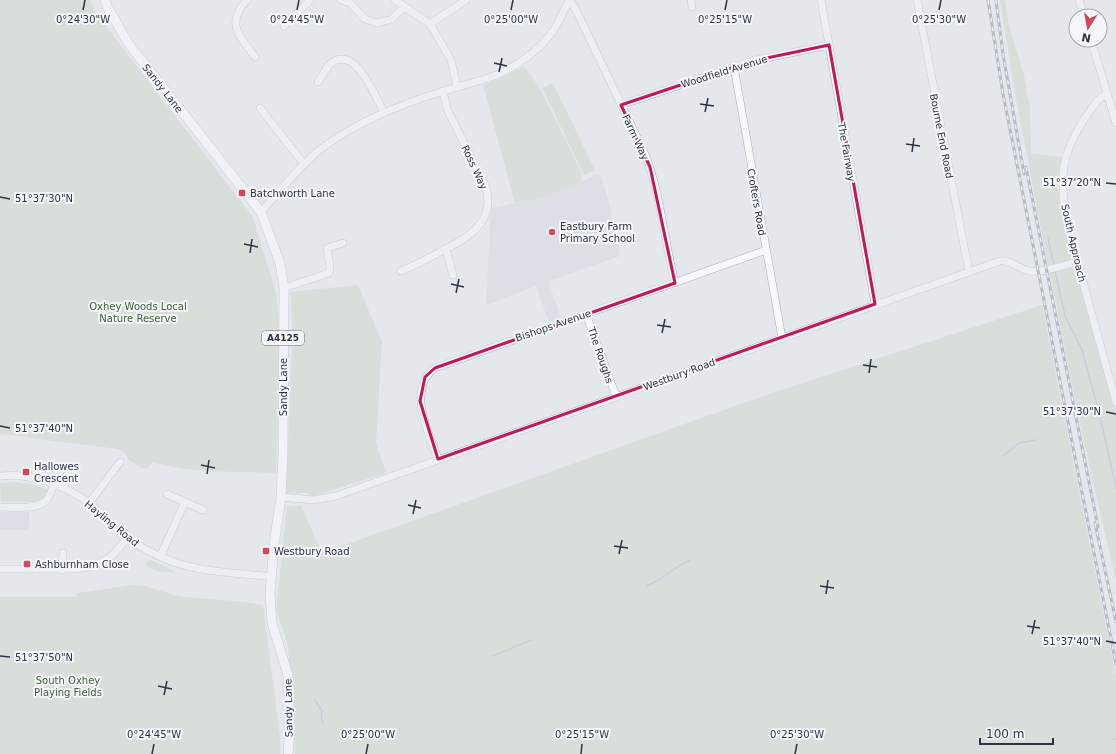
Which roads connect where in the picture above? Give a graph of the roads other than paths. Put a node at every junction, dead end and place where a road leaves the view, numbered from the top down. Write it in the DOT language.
graph roads {
  1 [pos="105,0"];
  2 [pos="247,0"];
  3 [pos="310,0"];
  4 [pos="341,0"];
  5 [pos="395,0"];
  6 [pos="466,0"];
  7 [pos="569,0"];
  8 [pos="821,0"];
  9 [pos="917,0"];
  10 [pos="404,6"];
  11 [pos="430,24"];
  12 [pos="284,26"];
  13 [pos="829,45"];
  14 [pos="1093,48"];
  15 [pos="255,57"];
  16 [pos="734,67"];
  17 [pos="318,82"];
  18 [pos="457,87"];
  19 [pos="442,91"];
  20 [pos="1107,95"];
  21 [pos="621,105"];
  22 [pos="260,108"];
  23 [pos="1114,109"];
  24 [pos="384,113"];
  25 [pos="1116,123"];
  26 [pos="304,164"];
  27 [pos="261,212"];
  28 [pos="343,243"];
  29 [pos="446,249"];
  30 [pos="766,250"];
  31 [pos="1077,262"];
  32 [pos="401,271"];
  33 [pos="969,272"];
  34 [pos="453,275"];
  35 [pos="674,283"];
  36 [pos="284,288"];
  37 [pos="874,304"];
  38 [pos="586,314"];
  39 [pos="782,338"];
  40 [pos="616,396"];
  41 [pos="1116,402"];
  42 [pos="438,459"];
  43 [pos="120,462"];
  44 [pos="69,466"];
  45 [pos="0,476"];
  46 [pos="54,484"];
  47 [pos="63,488"];
  48 [pos="168,494"];
  49 [pos="281,497"];
  50 [pos="185,502"];
  51 [pos="89,503"];
  52 [pos="0,506"];
  53 [pos="203,510"];
  54 [pos="127,538"];
  55 [pos="63,553"];
  56 [pos="160,557"];
  57 [pos="0,569"];
  58 [pos="62,570"];
  59 [pos="272,577"];
  60 [pos="288,754"];
  1 -- 27 [label="main road, Sandy Lane / A4125"];
  2 -- 15 [label="street"];
  3 -- 12 [label="street"];
  4 -- 10 [label="street"];
  5 -- 10 [label="street"];
  6 -- 11 [label="street"];
  7 -- 18 [label="street"];
  7 -- 21 [label="street, Farm Way"];
  8 -- 13 [label="street, The Fairway"];
  9 -- 33 [label="street, Bourne End Road"];
  10 -- 11 [label="street"];
  11 -- 18 [label="street"];
  13 -- 16 [label="street, Woodfield Avenue"];
  13 -- 37 [label="street, The Fairway"];
  14 -- 20 [label="street"];
  16 -- 21 [label="street, Woodfield Avenue"];
  16 -- 30 [label="street, Crofters Road"];
  17 -- 24 [label="street"];
  18 -- 19 [label="street"];
  19 -- 24 [label="street"];
  19 -- 29 [label="street, Ross Way"];
  20 -- 23 [label="street"];
  20 -- 31 [label="street, South Approach"];
  21 -- 35 [label="street, Farm Way"];
  22 -- 26 [label="street"];
  23 -- 25 [label="street"];
  24 -- 26 [label="street"];
  26 -- 27 [label="street"];
  27 -- 36 [label="main road, Sandy Lane / A4125"];
  28 -- 36 [label="street"];
  29 -- 32 [label="street, Ross Way"];
  29 -- 34 [label="street"];
  30 -- 35 [label="street, Bishops Avenue"];
  30 -- 39 [label="street, Crofters Road"];
  31 -- 33 [label="street, Westbury Road"];
  31 -- 41 [label="street, South Approach"];
  33 -- 37 [label="street, Westbury Road"];
  35 -- 38 [label="street, Bishops Avenue"];
  36 -- 49 [label="main road, Sandy Lane / A4125"];
  37 -- 39 [label="street, Westbury Road"];
  38 -- 40 [label="street, The Roughs"];
  38 -- 42 [label="street, Bishops Avenue"];
  39 -- 40 [label="street, Westbury Road"];
  40 -- 42 [label="street, Westbury Road"];
  42 -- 49 [label="street, Westbury Road"];
  43 -- 51 [label="street"];
  44 -- 47 [label="street"];
  45 -- 46 [label="street, Hayling Road"];
  46 -- 47 [label="street, Hayling Road"];
  46 -- 52 [label="street"];
  47 -- 51 [label="street, Hayling Road"];
  48 -- 50 [label="street"];
  49 -- 59 [label="main road, Sandy Lane / A4125"];
  50 -- 53 [label="street"];
  50 -- 56 [label="street"];
  51 -- 54 [label="street, Hayling Road"];
  54 -- 56 [label="street, Hayling Road"];
  54 -- 58 [label="street"];
  55 -- 58 [label="street"];
  56 -- 59 [label="street, Hayling Road"];
  57 -- 58 [label="street"];
  59 -- 60 [label="main road, Sandy Lane / A4125"];
}
